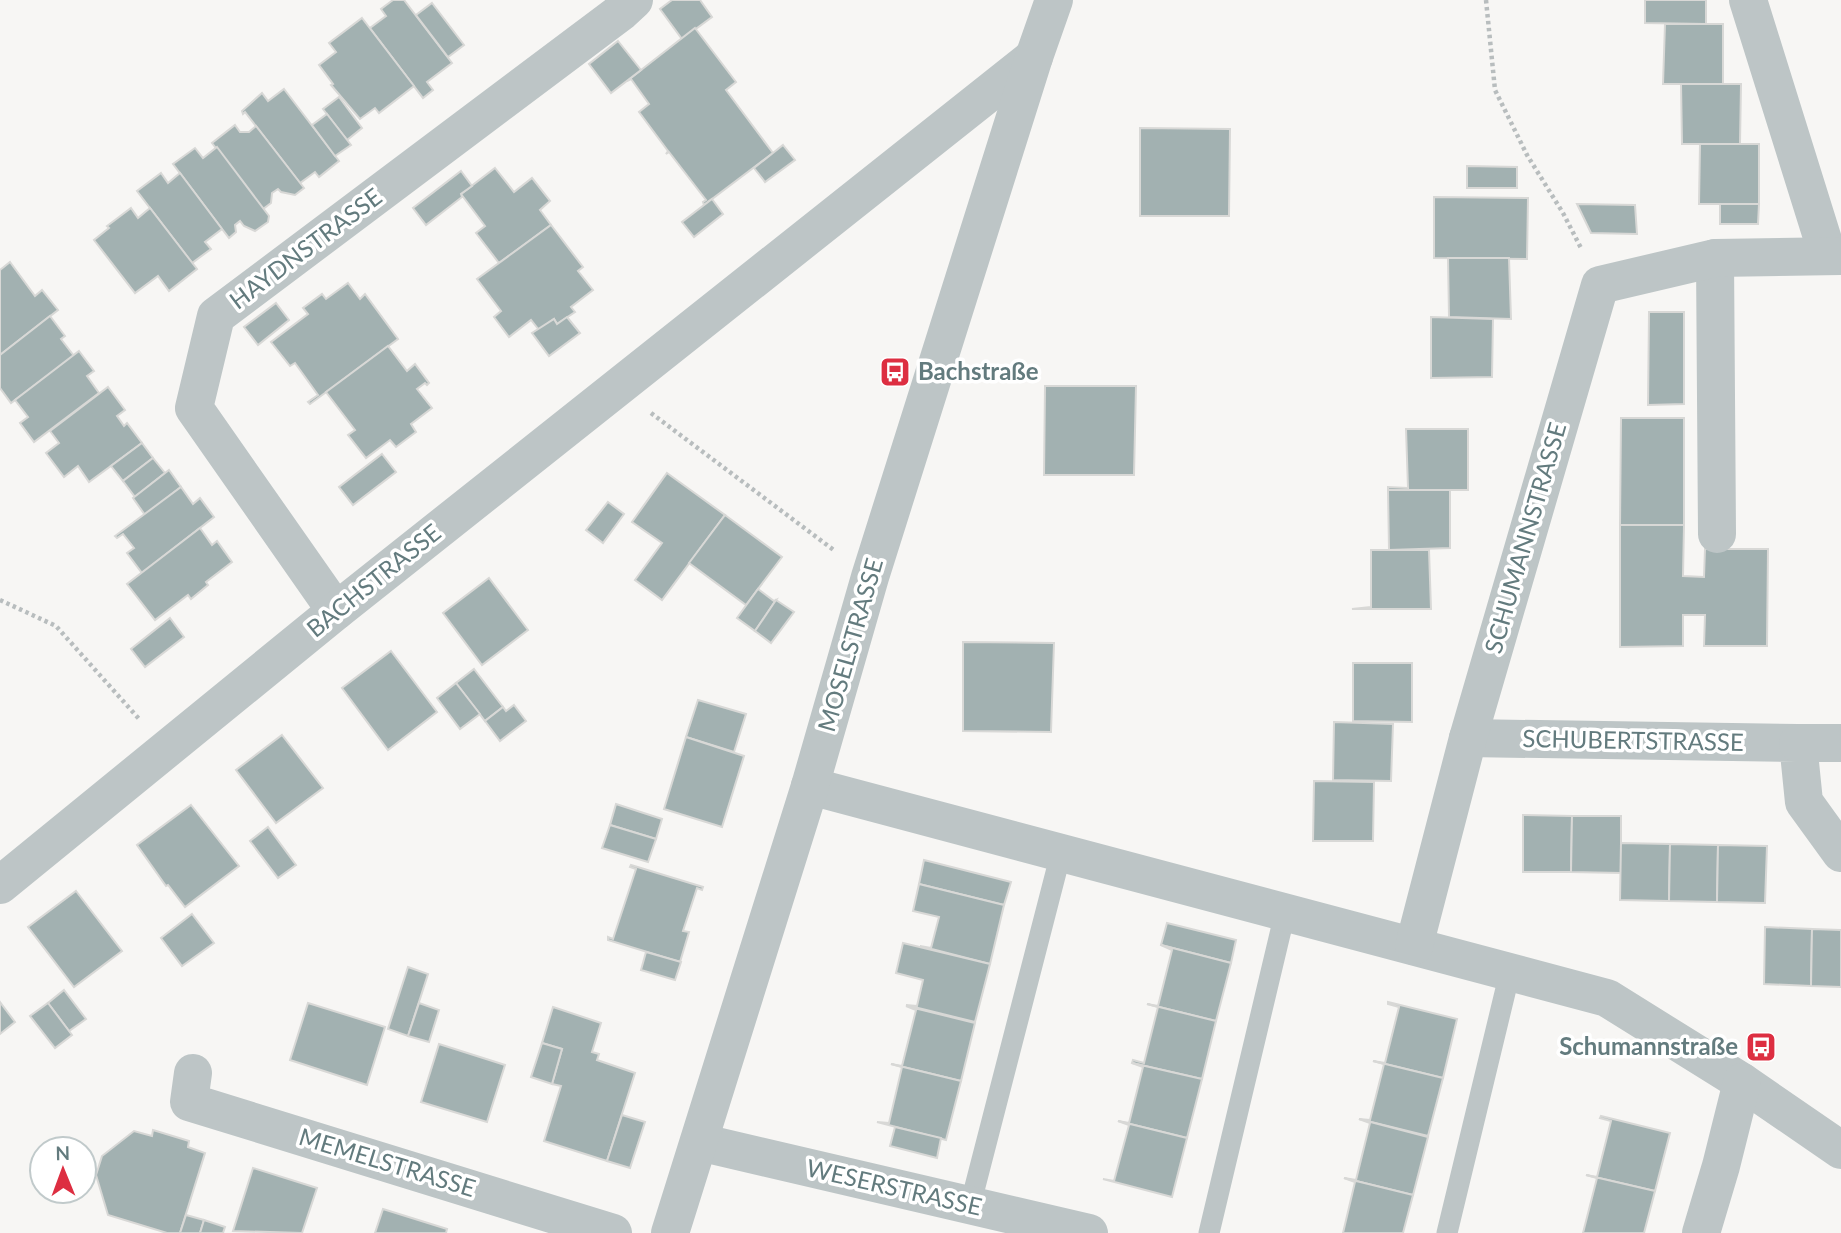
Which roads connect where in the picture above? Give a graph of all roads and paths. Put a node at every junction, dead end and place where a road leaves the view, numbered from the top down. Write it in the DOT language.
graph roads {
  1 [pos="634,0"];
  2 [pos="1054,0"];
  3 [pos="1486,0"];
  4 [pos="1748,0"];
  5 [pos="1034,57"];
  6 [pos="1834,256"];
  7 [pos="1716,258"];
  8 [pos="1600,285"];
  9 [pos="617,387"];
  10 [pos="1717,534"];
  11 [pos="870,577"];
  12 [pos="0,600"];
  13 [pos="336,611"];
  14 [pos="1468,738"];
  15 [pos="1798,743"];
  16 [pos="1841,743"];
  17 [pos="166,749"];
  18 [pos="810,786"];
  19 [pos="1061,853"];
  20 [pos="1841,853"];
  21 [pos="0,885"];
  22 [pos="1285,913"];
  23 [pos="1414,946"];
  24 [pos="1510,972"];
  25 [pos="193,1073"];
  26 [pos="1742,1082"];
  27 [pos="699,1142"];
  28 [pos="1841,1150"];
  29 [pos="970,1206"];
  30 [pos="613,1233"];
  31 [pos="670,1233"];
  32 [pos="1088,1233"];
  33 [pos="1209,1233"];
  34 [pos="1447,1233"];
  35 [pos="1701,1233"];
  1 -- 13 [label="street, HAYDNSTRASSE"];
  2 -- 5 [label="street"];
  3 -- 8 [label="path"];
  4 -- 6 [label="street"];
  5 -- 9 [label="street, BACHSTRASSE"];
  5 -- 11 [label="street, MOSELSTRASSE"];
  6 -- 7 [label="street"];
  7 -- 8 [label="street"];
  7 -- 10 [label="street"];
  8 -- 14 [label="street, SCHUMANNSTRASSE"];
  9 -- 11 [label="path"];
  9 -- 13 [label="street, BACHSTRASSE"];
  11 -- 18 [label="street, MOSELSTRASSE"];
  12 -- 17 [label="path"];
  13 -- 17 [label="street, BACHSTRASSE"];
  14 -- 15 [label="street, SCHUBERTSTRASSE"];
  14 -- 23 [label="street, SCHUMANNSTRASSE"];
  15 -- 16 [label="street, SCHUBERTSTRASSE"];
  15 -- 20 [label="street"];
  17 -- 21 [label="street, BACHSTRASSE"];
  18 -- 19 [label="street"];
  18 -- 27 [label="street, MOSELSTRASSE"];
  19 -- 22 [label="street"];
  19 -- 29 [label="lane"];
  22 -- 23 [label="street"];
  22 -- 33 [label="lane"];
  23 -- 24 [label="street"];
  24 -- 26 [label="street"];
  24 -- 34 [label="lane"];
  25 -- 30 [label="street, MEMELSTRASSE"];
  26 -- 28 [label="street"];
  26 -- 35 [label="street"];
  27 -- 29 [label="street, WESERSTRASSE"];
  27 -- 31 [label="street, MOSELSTRASSE"];
  29 -- 32 [label="street, WESERSTRASSE"];
}
